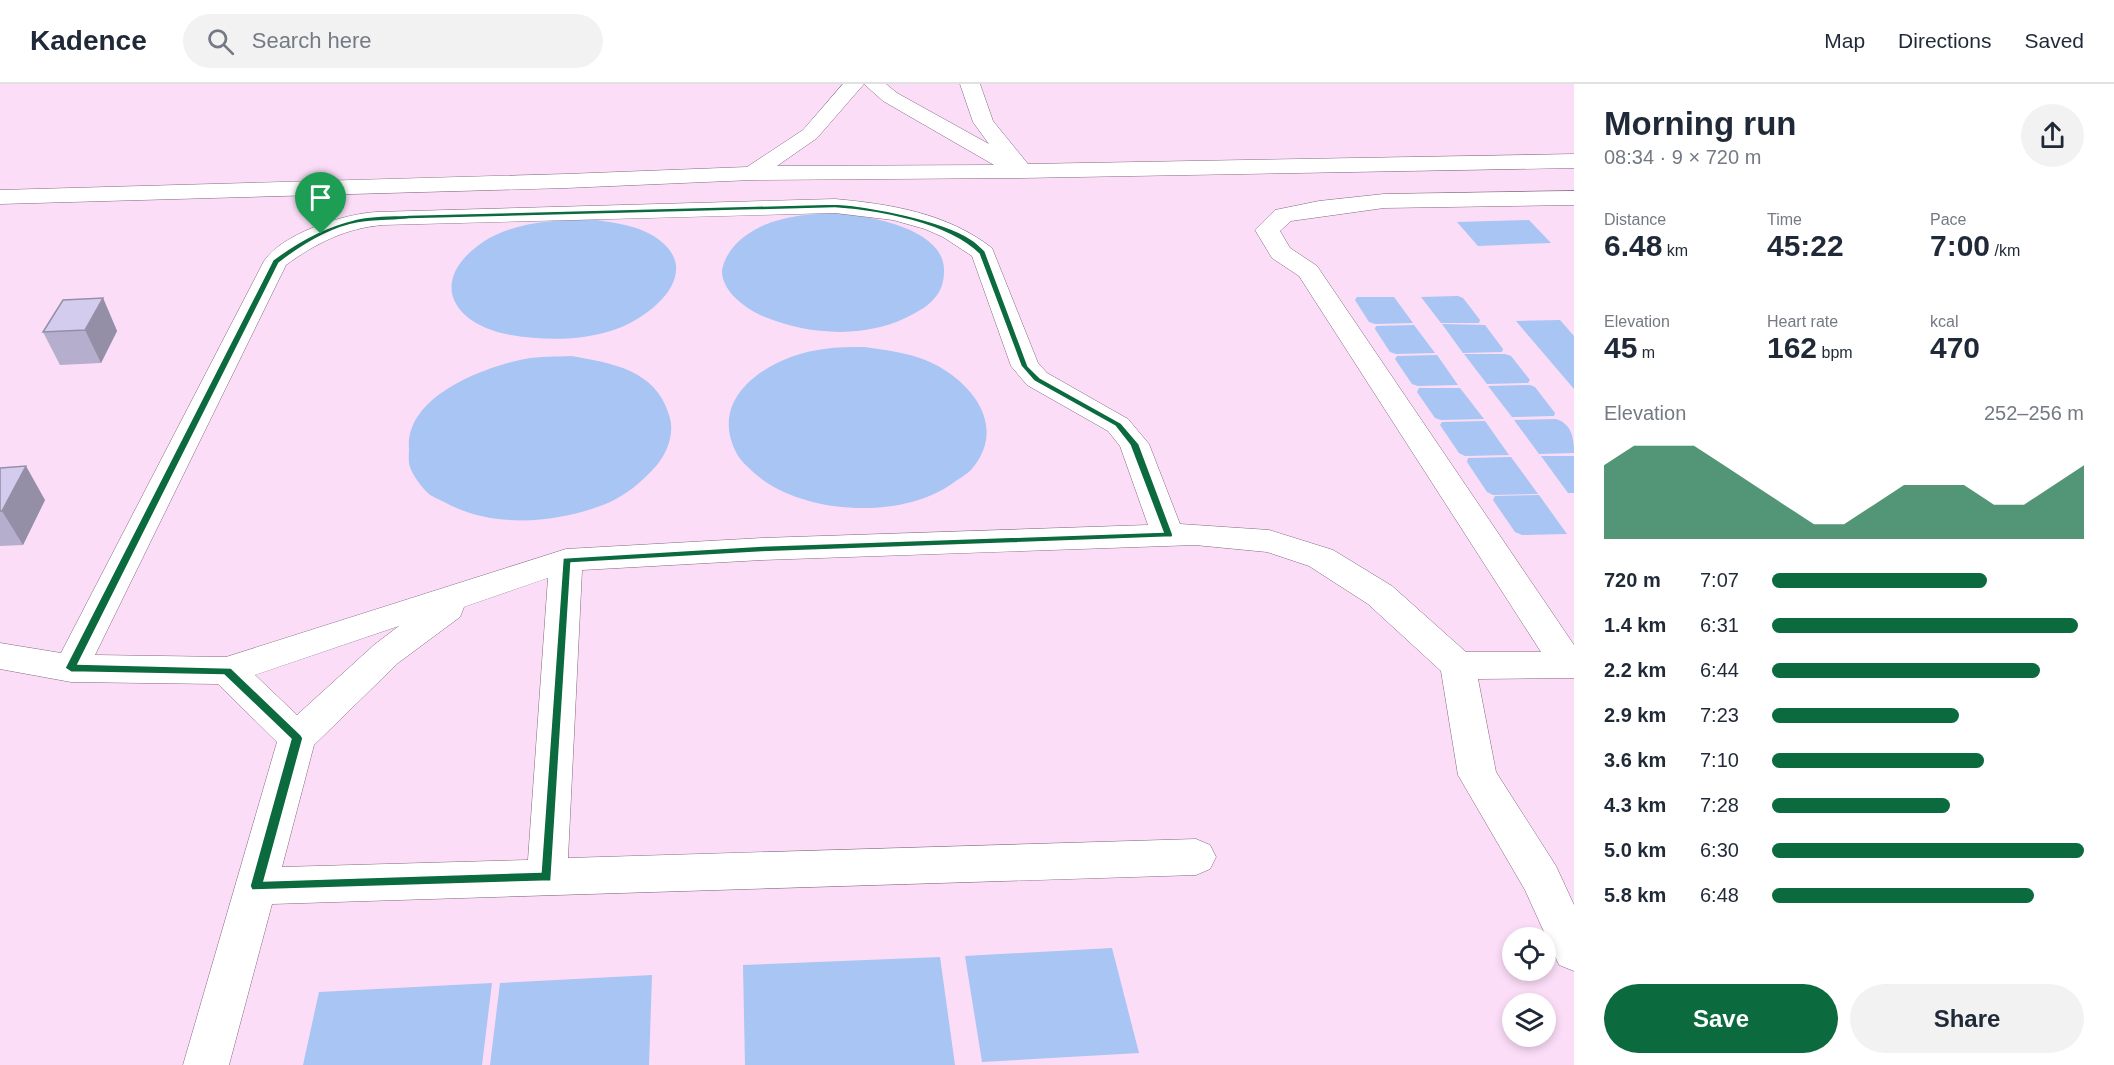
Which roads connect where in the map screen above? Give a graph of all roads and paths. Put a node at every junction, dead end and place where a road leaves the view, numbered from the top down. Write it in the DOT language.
graph roads {
  1 [pos="854,84"];
  2 [pos="874,84"];
  3 [pos="970,84"];
  4 [pos="1574,161"];
  5 [pos="1022,171"];
  6 [pos="752,173"];
  7 [pos="0,197"];
  8 [pos="1570,202"];
  9 [pos="1168,535"];
  10 [pos="566,560"];
  11 [pos="467,594"];
  12 [pos="0,656"];
  13 [pos="1458,665"];
  14 [pos="1571,666"];
  15 [pos="71,668"];
  16 [pos="227,671"];
  17 [pos="297,738"];
  18 [pos="1196,857"];
  19 [pos="547,877"];
  20 [pos="256,886"];
  21 [pos="1574,951"];
  22 [pos="206,1065"];
  1 -- 6 [label="lane"];
  2 -- 5 [label="lane"];
  3 -- 5 [label="lane"];
  4 -- 5 [label="lane"];
  5 -- 6 [label="lane"];
  6 -- 7 [label="lane"];
  8 -- 14 [label="lane"];
  9 -- 10 [label="lane"];
  9 -- 13 [label="lane"];
  9 -- 15 [label="lane"];
  10 -- 11 [label="lane"];
  10 -- 19 [label="lane"];
  11 -- 16 [label="lane"];
  11 -- 17 [label="lane"];
  12 -- 15 [label="lane"];
  13 -- 14 [label="lane"];
  13 -- 21 [label="lane"];
  15 -- 16 [label="lane"];
  16 -- 17 [label="lane"];
  17 -- 20 [label="lane"];
  18 -- 19 [label="lane"];
  19 -- 20 [label="lane"];
  20 -- 22 [label="lane"];
}
